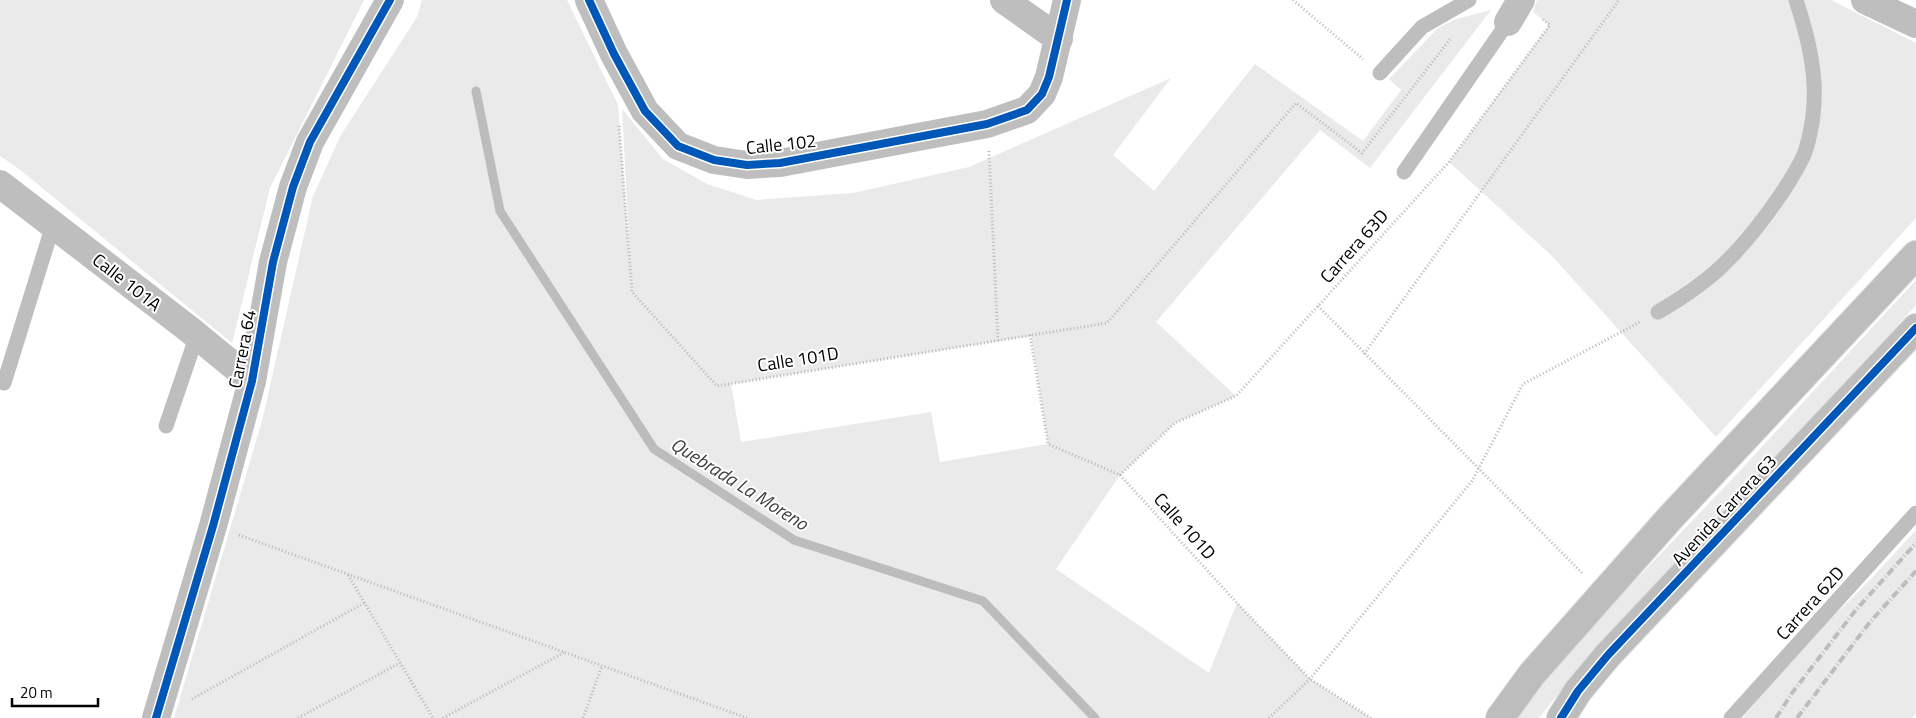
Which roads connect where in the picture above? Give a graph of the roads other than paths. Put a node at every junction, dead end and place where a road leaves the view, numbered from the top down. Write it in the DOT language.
graph roads {
  1 [pos="390,0"];
  2 [pos="588,0"];
  3 [pos="1004,0"];
  4 [pos="1068,0"];
  5 [pos="1469,0"];
  6 [pos="1796,0"];
  7 [pos="1865,0"];
  8 [pos="1516,8"];
  9 [pos="1916,24"];
  10 [pos="1059,39"];
  11 [pos="1380,73"];
  12 [pos="1404,172"];
  13 [pos="0,184"];
  14 [pos="53,225"];
  15 [pos="1916,255"];
  16 [pos="1658,312"];
  17 [pos="1916,328"];
  18 [pos="197,335"];
  19 [pos="252,381"];
  20 [pos="4,383"];
  21 [pos="166,426"];
  22 [pos="1916,513"];
  23 [pos="156,718"];
  24 [pos="1500,718"];
  25 [pos="1561,718"];
  26 [pos="1731,718"];
  1 -- 19 [label="street, Carrera 64"];
  2 -- 10 [label="street, Calle 102"];
  3 -- 10 [label="street"];
  4 -- 10 [label="street"];
  5 -- 11 [label="lane"];
  6 -- 16 [label="lane"];
  7 -- 9 [label="street"];
  8 -- 12 [label="lane"];
  13 -- 14 [label="street, Calle 101A"];
  14 -- 18 [label="street, Calle 101A"];
  14 -- 20 [label="lane"];
  15 -- 24 [label="highway, Avenida Carrera 63"];
  17 -- 25 [label="highway, Avenida Carrera 63"];
  18 -- 19 [label="street, Calle 101A"];
  18 -- 21 [label="lane"];
  19 -- 23 [label="street, Carrera 64"];
  22 -- 26 [label="lane, Carrera 62D"];
}
